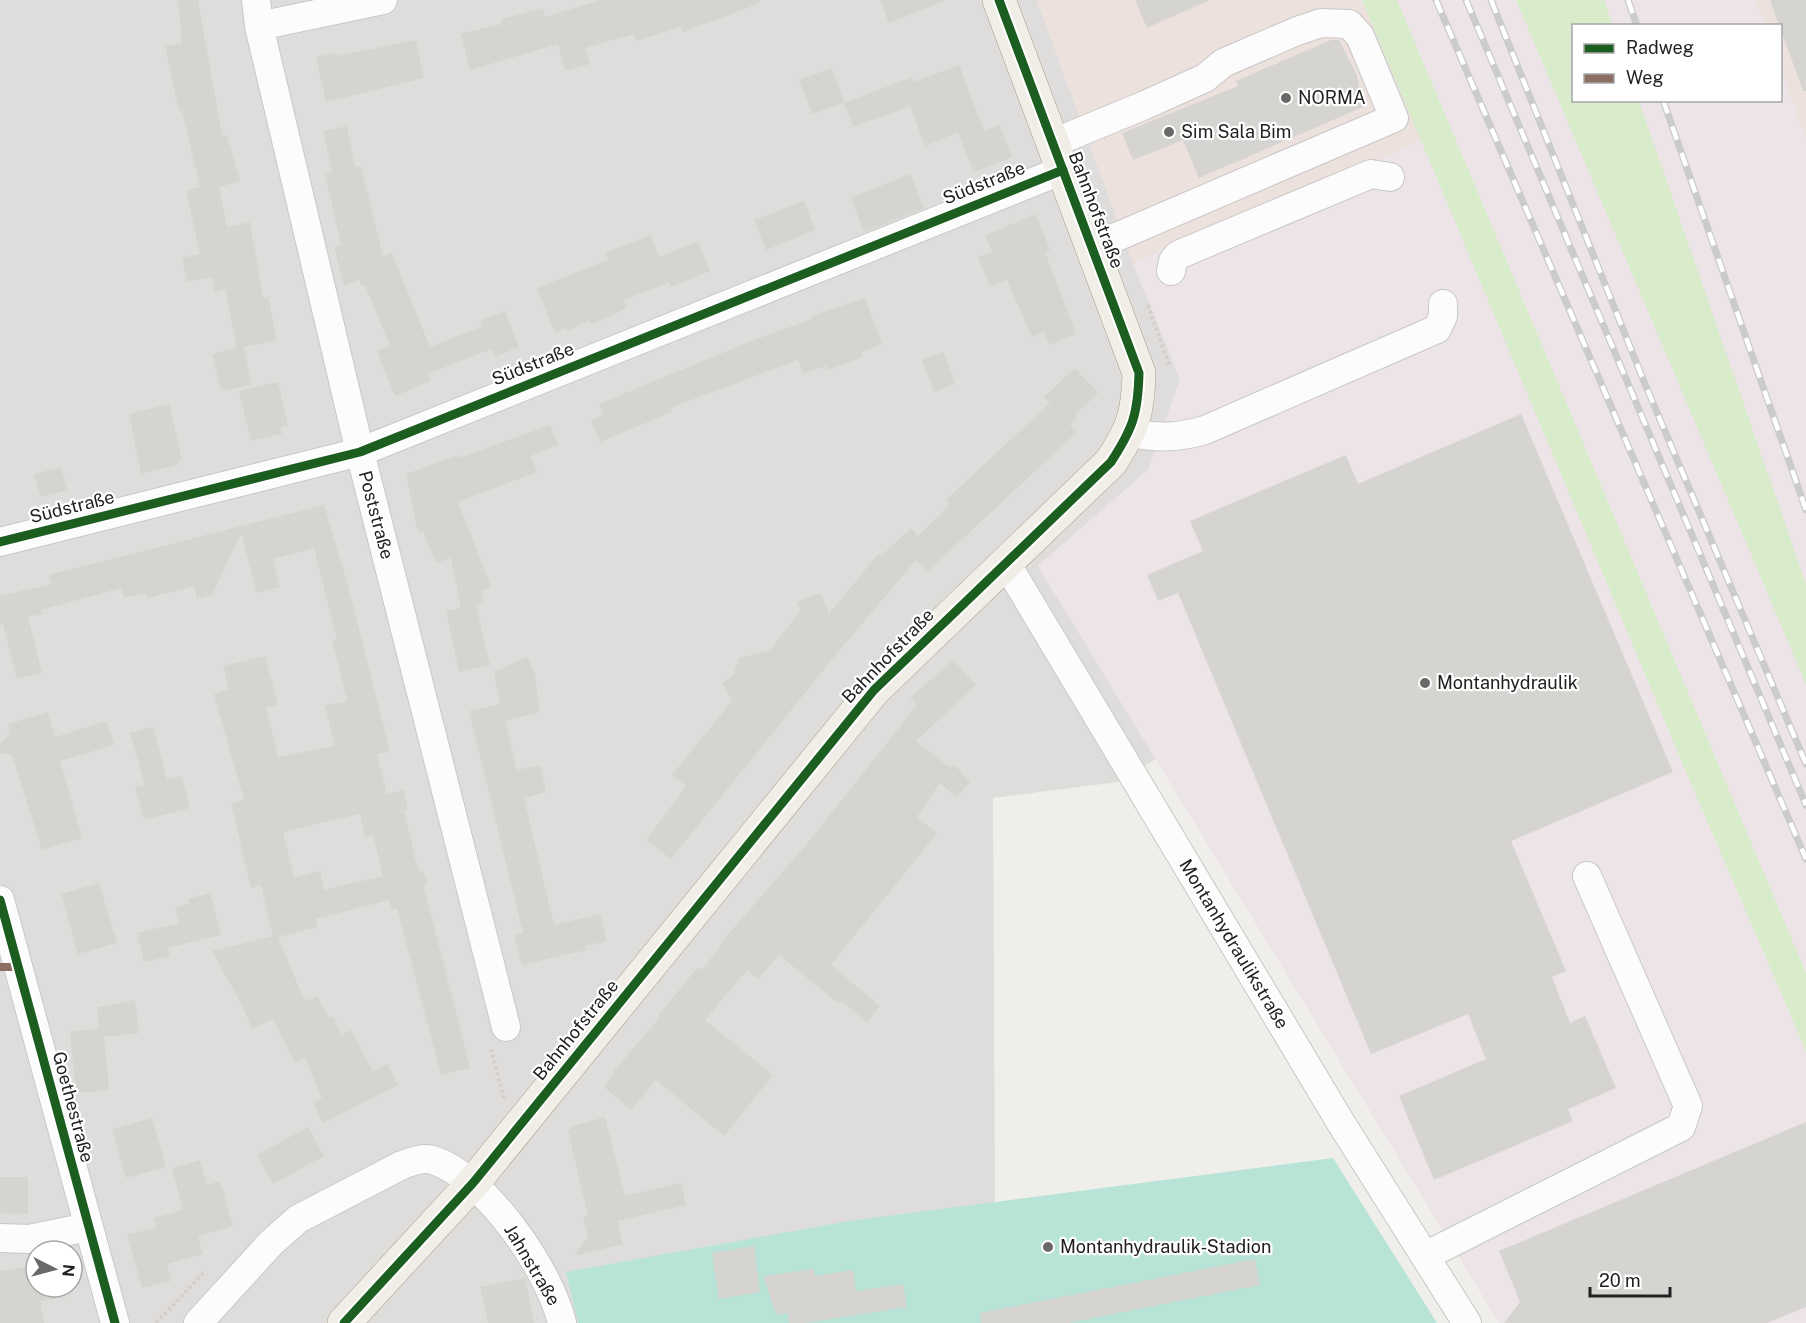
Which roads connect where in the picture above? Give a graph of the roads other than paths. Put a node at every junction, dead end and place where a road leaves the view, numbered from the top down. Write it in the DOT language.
graph roads {
  1 [pos="382,0"];
  2 [pos="999,0"];
  3 [pos="257,13"];
  4 [pos="1058,156"];
  5 [pos="1390,177"];
  6 [pos="1093,247"];
  7 [pos="1171,271"];
  8 [pos="1443,304"];
  9 [pos="1130,433"];
  10 [pos="360,452"];
  11 [pos="0,542"];
  12 [pos="1006,563"];
  13 [pos="1587,876"];
  14 [pos="0,900"];
  15 [pos="9,967"];
  16 [pos="506,1027"];
  17 [pos="473,1183"];
  18 [pos="88,1227"];
  19 [pos="0,1238"];
  20 [pos="1425,1256"];
  21 [pos="115,1323"];
  22 [pos="198,1323"];
  23 [pos="344,1323"];
  24 [pos="562,1323"];
  25 [pos="1467,1323"];
  1 -- 3 [label="street"];
  2 -- 4 [label="main road, Bahnhofstraße"];
  3 -- 10 [label="street, Poststraße"];
  4 -- 6 [label="main road, Bahnhofstraße"];
  4 -- 6 [label="street, Südstraße"];
  4 -- 10 [label="street, Südstraße"];
  5 -- 7 [label="street"];
  6 -- 9 [label="main road, Bahnhofstraße"];
  8 -- 9 [label="street"];
  9 -- 12 [label="main road, Bahnhofstraße"];
  10 -- 11 [label="street, Südstraße"];
  10 -- 16 [label="street, Poststraße"];
  12 -- 17 [label="main road, Bahnhofstraße"];
  12 -- 20 [label="street, Montanhydraulikstraße"];
  13 -- 20 [label="street"];
  14 -- 15 [label="street, Goethestraße"];
  15 -- 18 [label="street, Goethestraße"];
  17 -- 22 [label="street"];
  17 -- 23 [label="main road, Bahnhofstraße"];
  17 -- 24 [label="street, Jahnstraße"];
  18 -- 19 [label="street"];
  18 -- 21 [label="street, Goethestraße"];
  20 -- 25 [label="street, Montanhydraulikstraße"];
}
